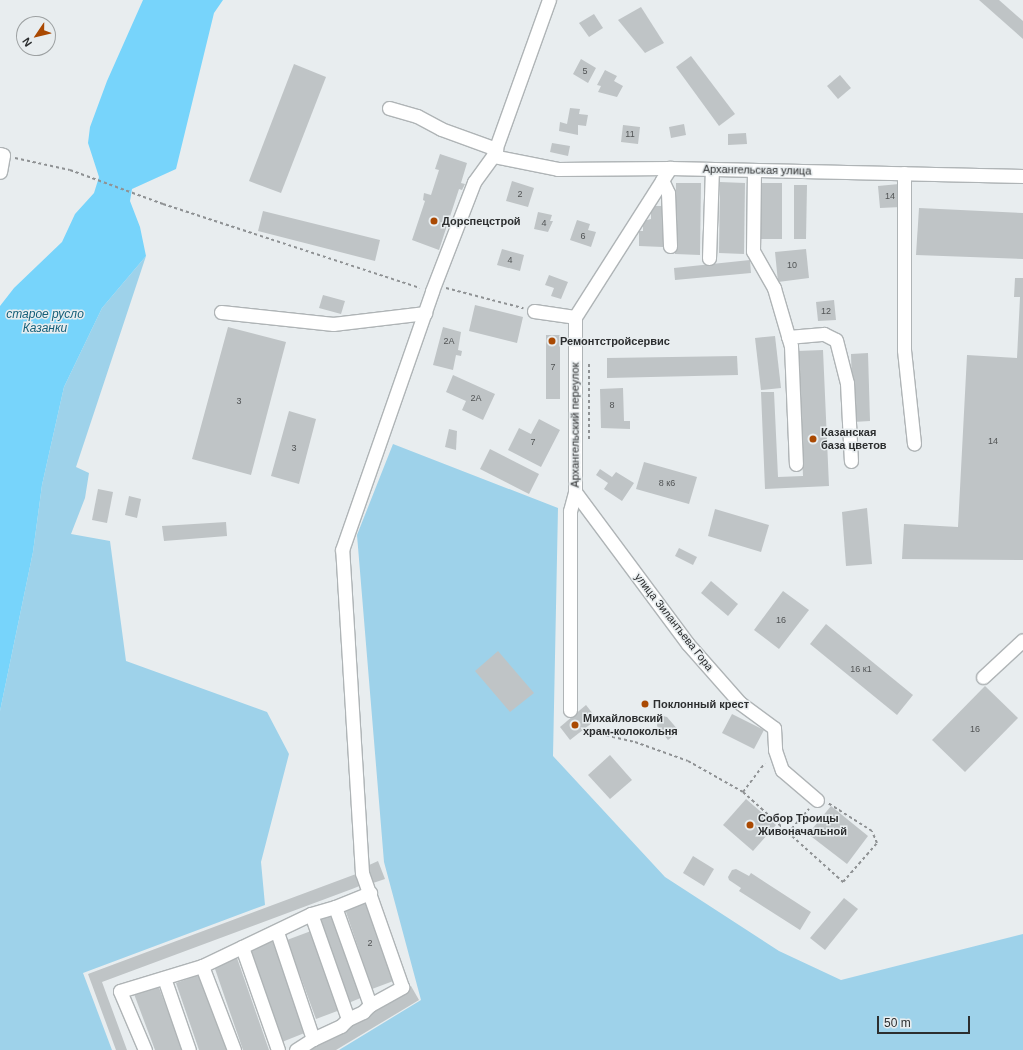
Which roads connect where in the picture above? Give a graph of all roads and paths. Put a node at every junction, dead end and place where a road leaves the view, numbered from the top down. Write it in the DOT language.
graph roads {
  1 [pos="549,0"];
  2 [pos="389,108"];
  3 [pos="494,152"];
  4 [pos="2,154"];
  5 [pos="670,168"];
  6 [pos="712,168"];
  7 [pos="754,170"];
  8 [pos="0,172"];
  9 [pos="904,173"];
  10 [pos="1023,176"];
  11 [pos="662,180"];
  12 [pos="670,246"];
  13 [pos="710,258"];
  14 [pos="434,288"];
  15 [pos="534,311"];
  16 [pos="221,312"];
  17 [pos="425,313"];
  18 [pos="575,317"];
  19 [pos="788,337"];
  20 [pos="589,358"];
  21 [pos="914,443"];
  22 [pos="587,444"];
  23 [pos="851,461"];
  24 [pos="796,464"];
  25 [pos="575,492"];
  26 [pos="1023,640"];
  27 [pos="984,677"];
  28 [pos="570,710"];
  29 [pos="583,730"];
  30 [pos="775,750"];
  31 [pos="743,792"];
  32 [pos="817,800"];
  33 [pos="788,833"];
  34 [pos="370,892"];
  35 [pos="336,908"];
  36 [pos="311,914"];
  37 [pos="276,932"];
  38 [pos="242,948"];
  39 [pos="202,966"];
  40 [pos="164,978"];
  41 [pos="370,1006"];
  42 [pos="348,1019"];
  43 [pos="313,1038"];
  44 [pos="145,1050"];
  45 [pos="189,1050"];
  46 [pos="234,1050"];
  47 [pos="278,1050"];
  48 [pos="296,1050"];
  1 -- 3 [label="street"];
  2 -- 3 [label="street, Архангельская улица"];
  3 -- 5 [label="street, Архангельская улица"];
  3 -- 14 [label="street"];
  4 -- 8 [label="street"];
  4 -- 14 [label="path"];
  5 -- 6 [label="street, Архангельская улица"];
  5 -- 11 [label="street"];
  6 -- 7 [label="street, Архангельская улица"];
  6 -- 13 [label="street"];
  7 -- 9 [label="street, Архангельская улица"];
  7 -- 19 [label="street"];
  9 -- 10 [label="street, Архангельская улица"];
  9 -- 21 [label="street"];
  11 -- 12 [label="street"];
  11 -- 18 [label="street"];
  14 -- 15 [label="path"];
  14 -- 17 [label="street"];
  15 -- 18 [label="street"];
  16 -- 17 [label="street"];
  17 -- 34 [label="street"];
  18 -- 25 [label="street, Архангельский переулок"];
  19 -- 23 [label="street"];
  19 -- 24 [label="street"];
  20 -- 22 [label="path"];
  25 -- 28 [label="street, Архангельский переулок"];
  25 -- 30 [label="street, улица Зилантьева Гора"];
  26 -- 27 [label="street"];
  29 -- 31 [label="path"];
  30 -- 31 [label="path"];
  30 -- 32 [label="street, улица Зилантьева Гора"];
  31 -- 33 [label="path"];
  32 -- 33 [label="path"];
  32 -- 33 [label="path"];
  34 -- 35 [label="street"];
  34 -- 41 [label="street"];
  35 -- 36 [label="street"];
  35 -- 41 [label="street"];
  36 -- 37 [label="street"];
  36 -- 42 [label="street"];
  37 -- 38 [label="street"];
  37 -- 43 [label="street"];
  38 -- 39 [label="street"];
  38 -- 47 [label="street"];
  39 -- 40 [label="street"];
  39 -- 46 [label="street"];
  40 -- 44 [label="street"];
  40 -- 45 [label="street"];
  41 -- 42 [label="street"];
  42 -- 43 [label="street"];
  43 -- 48 [label="street"];
}
